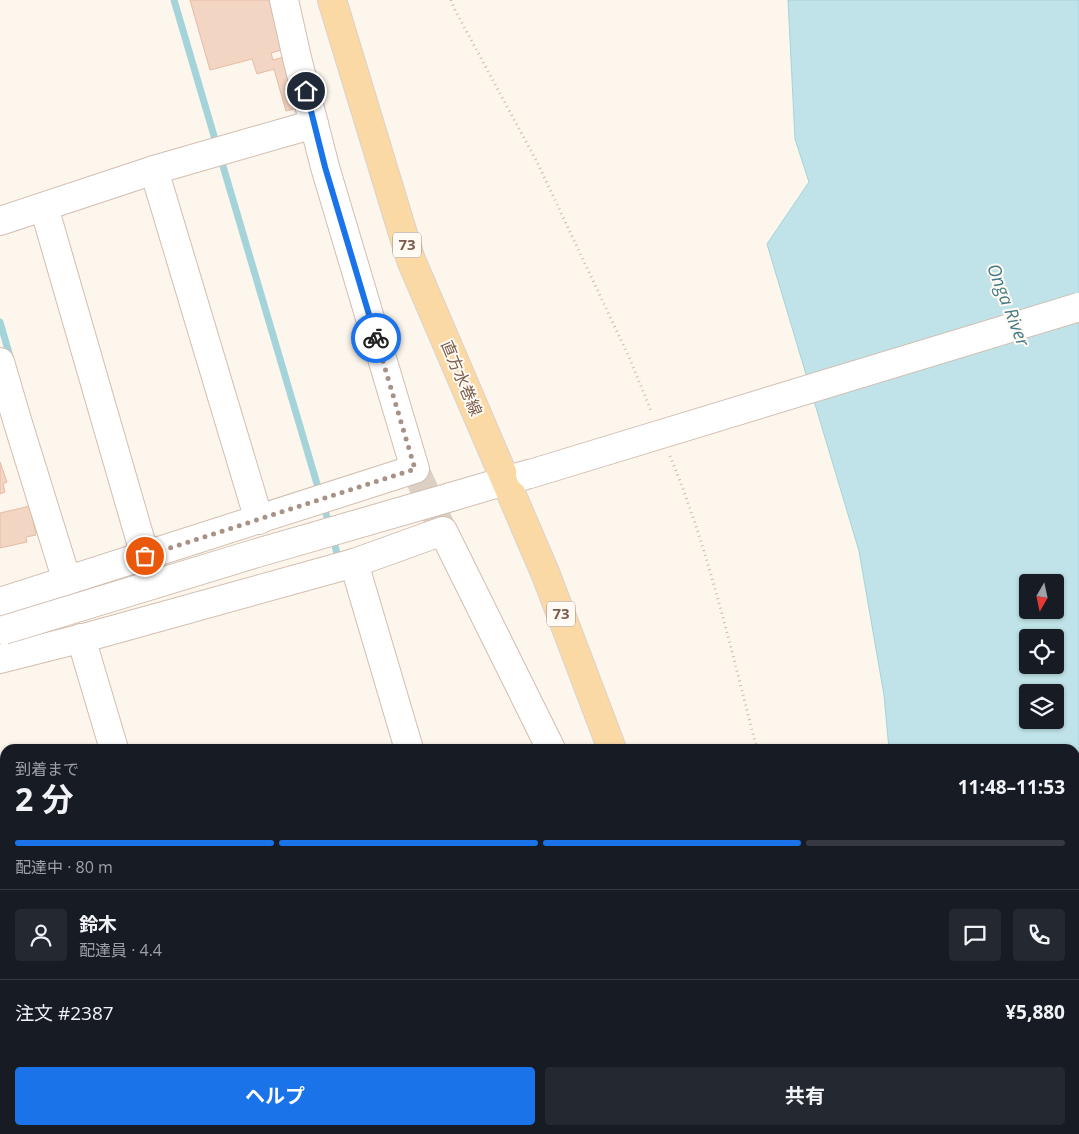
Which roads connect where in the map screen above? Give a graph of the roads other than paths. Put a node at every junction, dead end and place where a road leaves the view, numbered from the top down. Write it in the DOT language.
graph roads {
  1 [pos="284,0"];
  2 [pos="332,0"];
  3 [pos="314,124"];
  4 [pos="154,170"];
  5 [pos="44,207"];
  6 [pos="0,221"];
  7 [pos="1079,307"];
  8 [pos="0,362"];
  9 [pos="518,477"];
  10 [pos="259,520"];
  11 [pos="145,556"];
  12 [pos="346,565"];
  13 [pos="75,579"];
  14 [pos="0,602"];
  15 [pos="2,630"];
  16 [pos="91,636"];
  17 [pos="0,659"];
  18 [pos="113,744"];
  19 [pos="407,744"];
  20 [pos="549,744"];
  21 [pos="610,744"];
  1 -- 3 [label="street"];
  2 -- 9 [label="main road, 直方水巻線 / 73"];
  3 -- 4 [label="street"];
  3 -- 10 [label="street"];
  4 -- 5 [label="street"];
  4 -- 10 [label="street"];
  5 -- 6 [label="street"];
  5 -- 11 [label="street"];
  7 -- 9 [label="street, bridge"];
  8 -- 13 [label="street"];
  9 -- 15 [label="street, bridge"];
  9 -- 21 [label="main road, 直方水巻線 / 73"];
  10 -- 11 [label="street"];
  11 -- 13 [label="street"];
  12 -- 16 [label="street"];
  12 -- 19 [label="street"];
  12 -- 20 [label="street"];
  13 -- 14 [label="street"];
  16 -- 17 [label="street"];
  16 -- 18 [label="street"];
}
